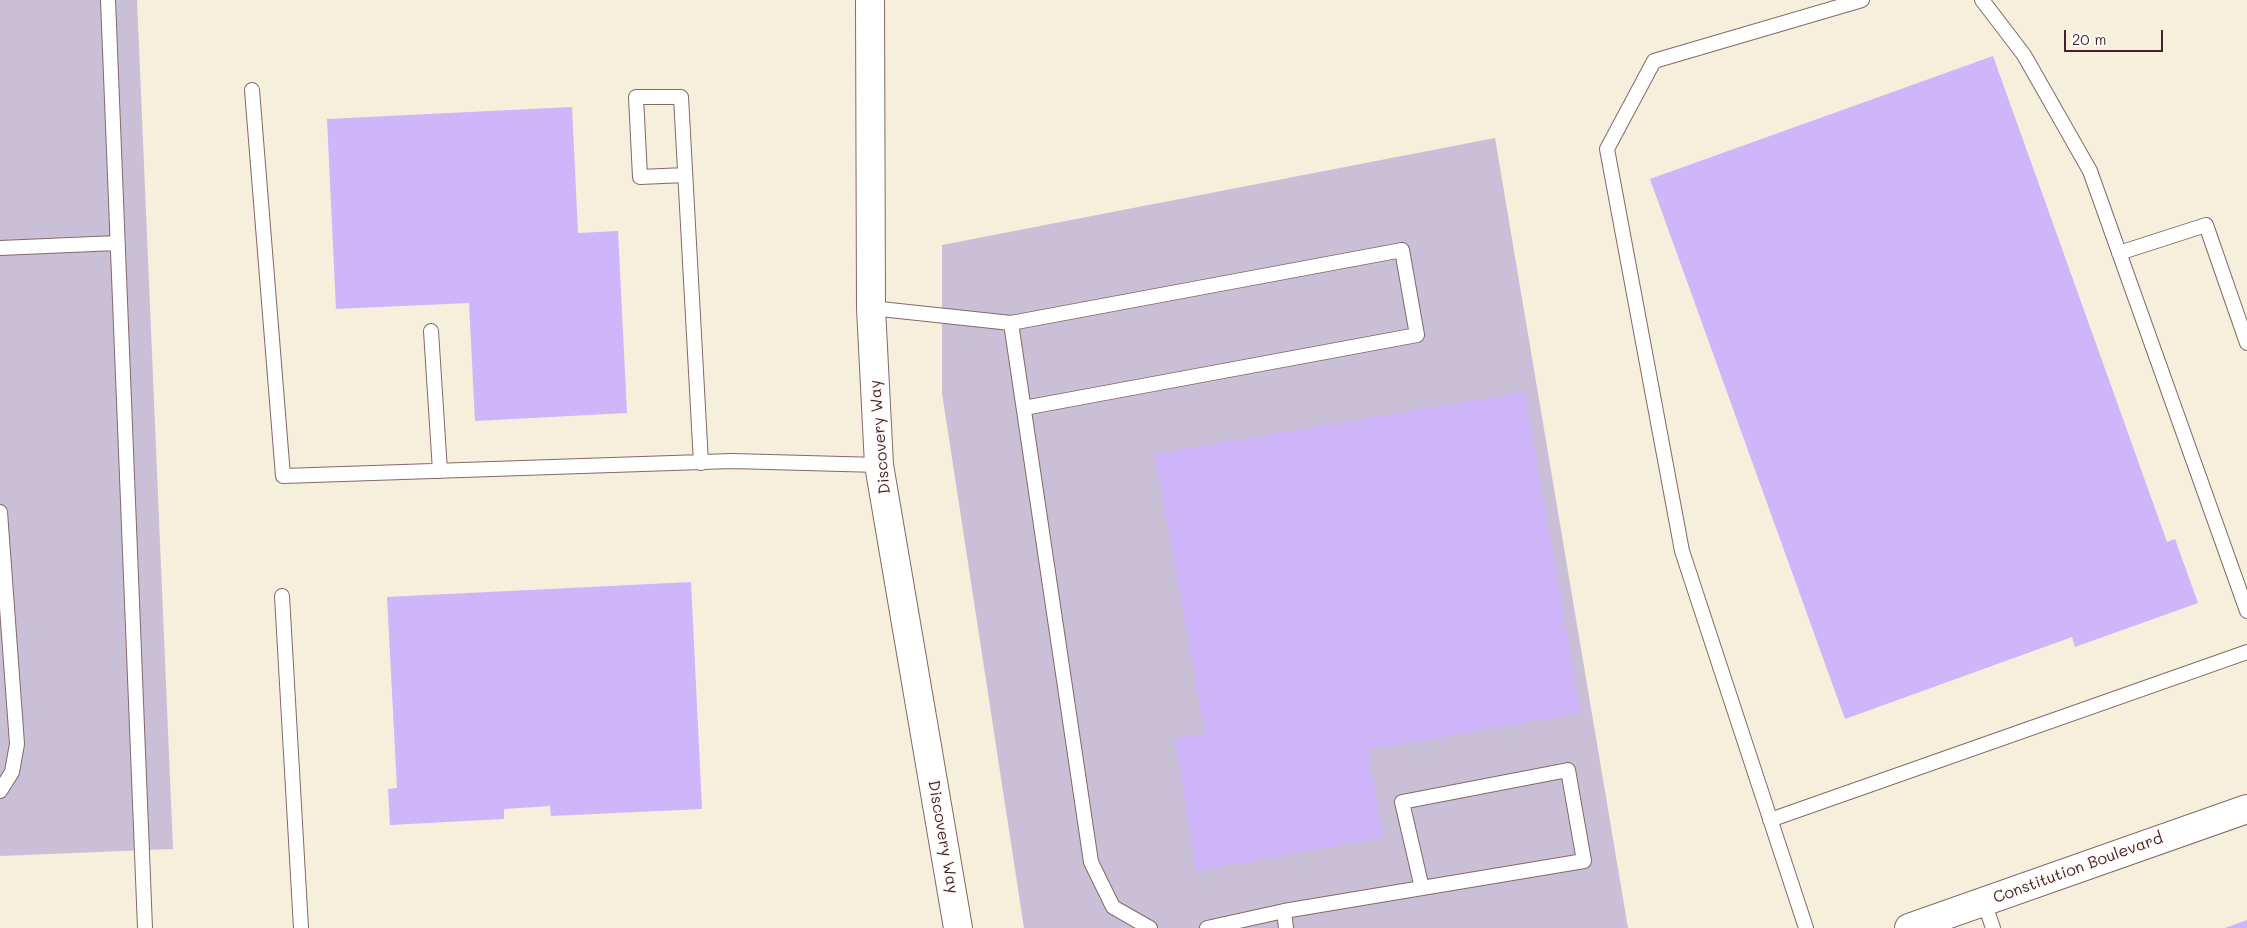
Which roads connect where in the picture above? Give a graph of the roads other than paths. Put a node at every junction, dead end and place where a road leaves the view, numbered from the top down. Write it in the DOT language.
graph roads {
  1 [pos="108,0"];
  2 [pos="870,0"];
  3 [pos="1862,0"];
  4 [pos="1982,0"];
  5 [pos="252,90"];
  6 [pos="685,176"];
  7 [pos="117,243"];
  8 [pos="0,248"];
  9 [pos="2119,253"];
  10 [pos="871,308"];
  11 [pos="1011,323"];
  12 [pos="431,331"];
  13 [pos="2247,343"];
  14 [pos="1024,408"];
  15 [pos="701,463"];
  16 [pos="879,465"];
  17 [pos="440,471"];
  18 [pos="0,512"];
  19 [pos="282,596"];
  20 [pos="2247,611"];
  21 [pos="2247,652"];
  22 [pos="0,791"];
  23 [pos="2246,812"];
  24 [pos="1770,820"];
  25 [pos="1422,888"];
  26 [pos="1984,902"];
  27 [pos="1284,911"];
  28 [pos="145,928"];
  29 [pos="301,928"];
  30 [pos="958,928"];
  31 [pos="1150,928"];
  32 [pos="1208,928"];
  33 [pos="1286,928"];
  34 [pos="1806,928"];
  35 [pos="1908,928"];
  36 [pos="1994,928"];
  1 -- 7 [label="lane"];
  2 -- 10 [label="street, Discovery Way"];
  3 -- 24 [label="lane"];
  4 -- 9 [label="lane"];
  5 -- 17 [label="lane"];
  6 -- 6 [label="lane"];
  6 -- 15 [label="lane"];
  7 -- 8 [label="lane"];
  7 -- 28 [label="lane"];
  9 -- 13 [label="lane"];
  9 -- 20 [label="lane"];
  10 -- 11 [label="lane"];
  10 -- 16 [label="street, Discovery Way"];
  11 -- 14 [label="lane"];
  11 -- 14 [label="lane"];
  12 -- 17 [label="lane"];
  14 -- 31 [label="lane"];
  15 -- 16 [label="lane"];
  15 -- 17 [label="lane"];
  16 -- 30 [label="street, Discovery Way"];
  18 -- 22 [label="lane"];
  19 -- 29 [label="lane"];
  21 -- 24 [label="lane"];
  23 -- 26 [label="street, Constitution Boulevard"];
  24 -- 34 [label="lane"];
  25 -- 25 [label="lane"];
  25 -- 27 [label="lane"];
  26 -- 35 [label="street, Constitution Boulevard"];
  26 -- 36 [label="lane"];
  27 -- 32 [label="lane"];
  27 -- 33 [label="lane"];
}
